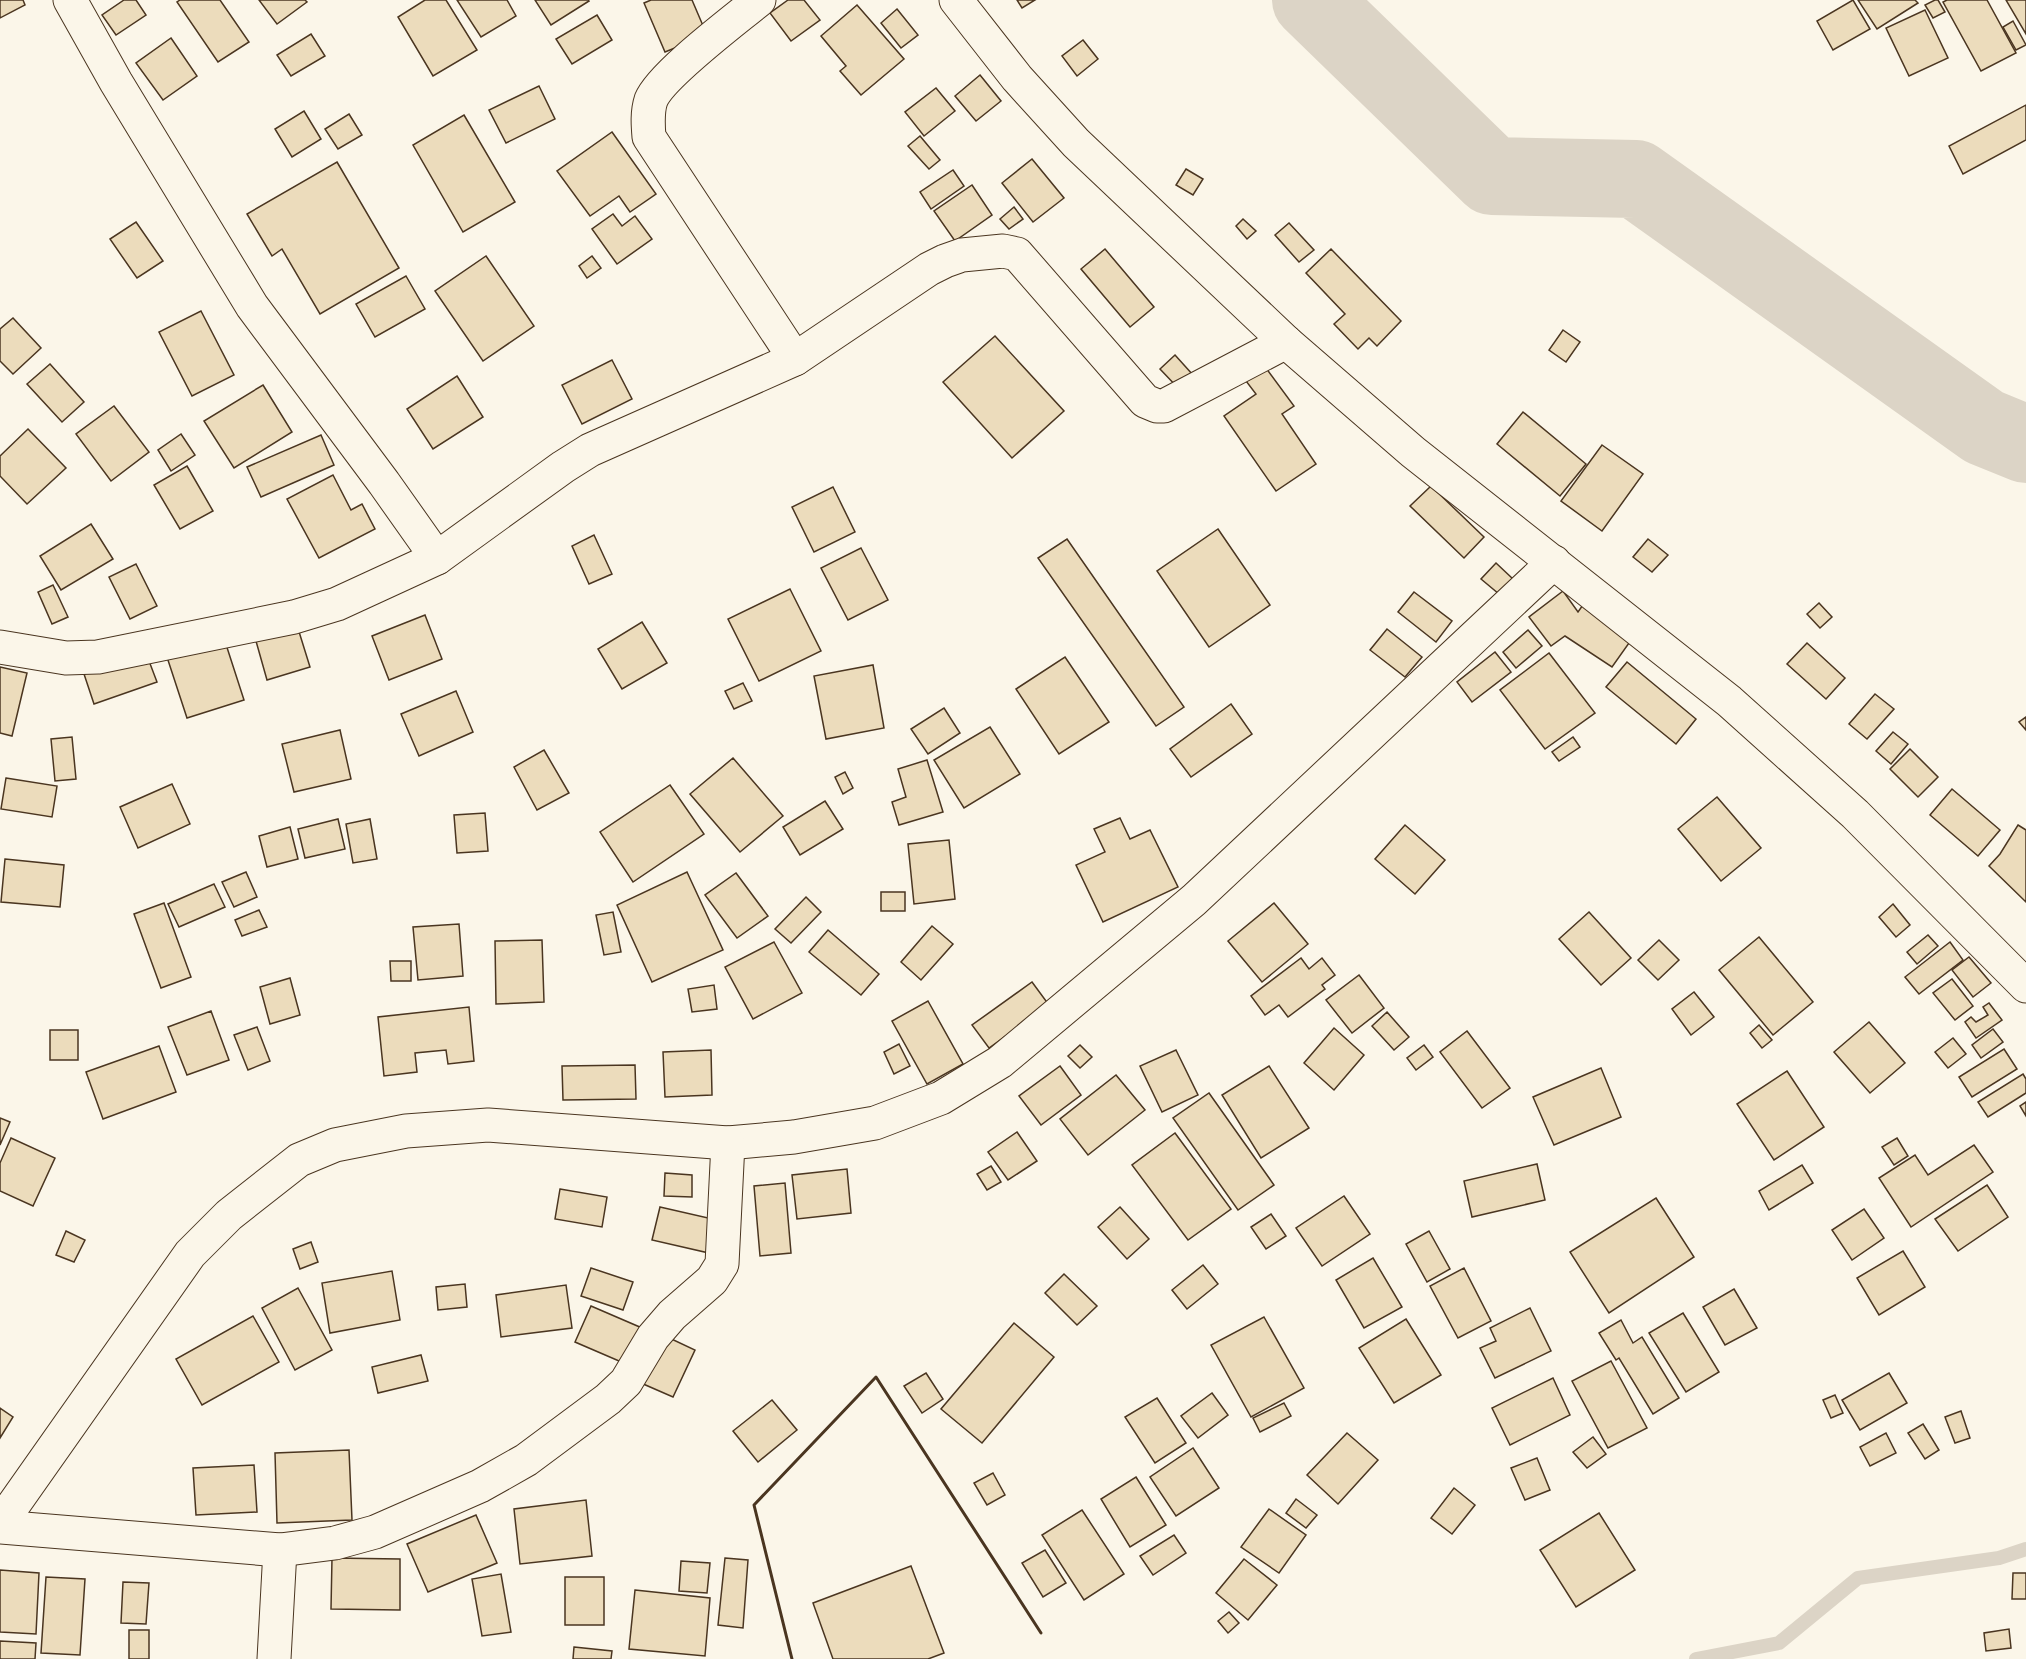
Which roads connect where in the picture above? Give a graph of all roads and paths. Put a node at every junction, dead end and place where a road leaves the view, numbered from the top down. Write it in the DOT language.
graph roads {
  1 [pos="759,0"];
  2 [pos="956,0"];
  3 [pos="80,4"];
  4 [pos="1286,342"];
  5 [pos="795,359"];
  6 [pos="437,558"];
  7 [pos="1554,561"];
  8 [pos="0,648"];
  9 [pos="2026,986"];
  10 [pos="728,1143"];
  11 [pos="0,1526"];
  12 [pos="280,1550"];
  13 [pos="274,1659"];
  1 -- 5 [label="main road"];
  2 -- 4 [label="main road"];
  3 -- 6 [label="main road"];
  4 -- 5 [label="main road"];
  4 -- 7 [label="main road"];
  5 -- 6 [label="main road"];
  6 -- 8 [label="main road"];
  7 -- 9 [label="main road"];
  7 -- 10 [label="main road"];
  10 -- 11 [label="main road"];
  10 -- 12 [label="main road"];
  11 -- 12 [label="main road"];
  12 -- 13 [label="main road"];
}
